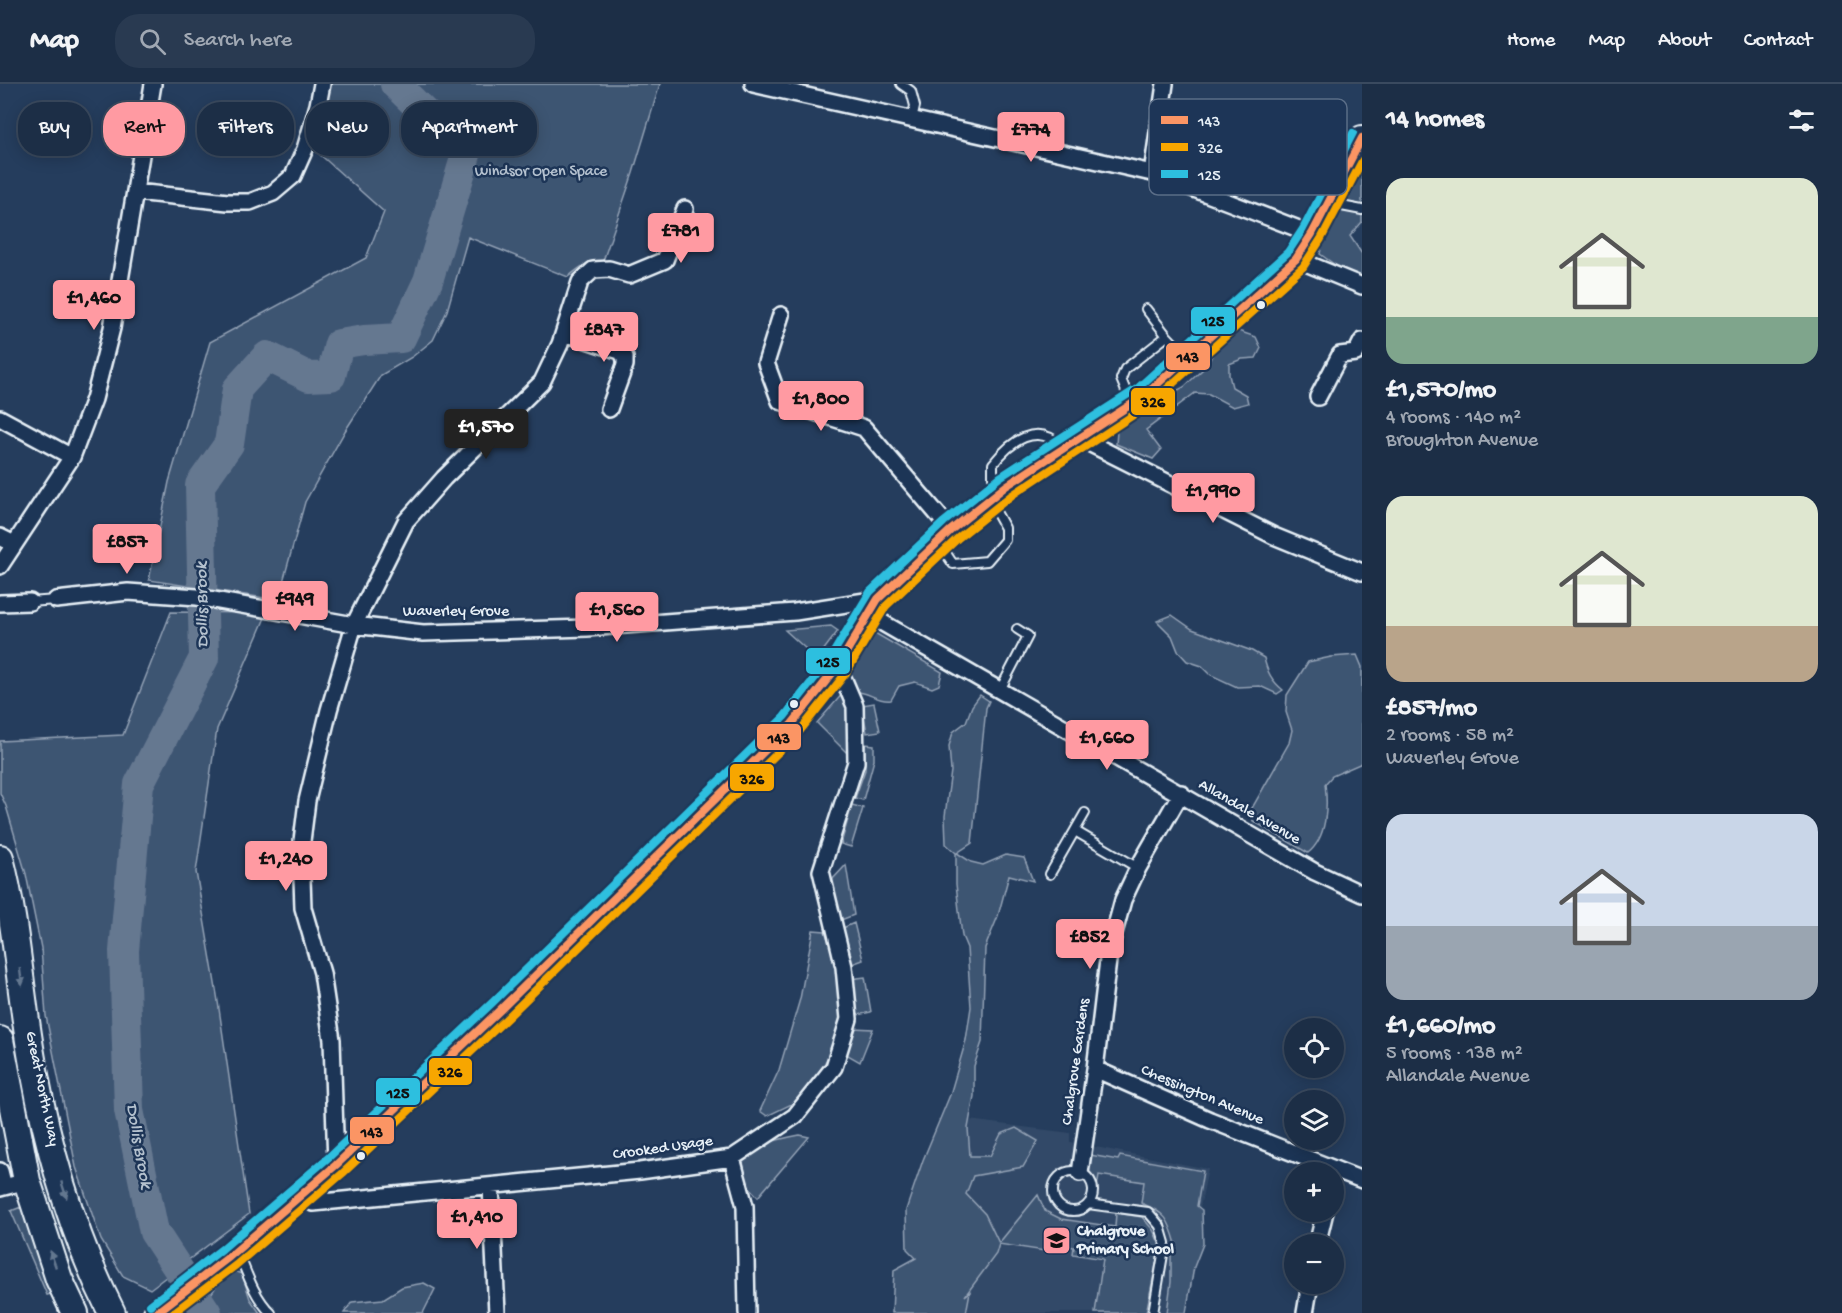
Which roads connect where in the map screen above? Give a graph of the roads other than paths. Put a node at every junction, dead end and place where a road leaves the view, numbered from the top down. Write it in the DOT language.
graph roads {
  1 [pos="153,84"];
  2 [pos="322,84"];
  3 [pos="753,84"];
  4 [pos="901,84"];
  5 [pos="1166,84"];
  6 [pos="779,87"];
  7 [pos="1164,99"];
  8 [pos="912,119"];
  9 [pos="1362,138"];
  10 [pos="1347,167"];
  11 [pos="1149,172"];
  12 [pos="136,192"];
  13 [pos="1210,195"];
  14 [pos="1332,195"];
  15 [pos="1328,203"];
  16 [pos="685,209"];
  17 [pos="1362,210"];
  18 [pos="1312,234"];
  19 [pos="1296,259"];
  20 [pos="1362,286"];
  21 [pos="1146,309"];
  22 [pos="782,315"];
  23 [pos="565,333"];
  24 [pos="1167,336"];
  25 [pos="1362,341"];
  26 [pos="1188,357"];
  27 [pos="1318,397"];
  28 [pos="1132,404"];
  29 [pos="609,410"];
  30 [pos="0,418"];
  31 [pos="1072,444"];
  32 [pos="72,457"];
  33 [pos="995,496"];
  34 [pos="945,536"];
  35 [pos="7,541"];
  36 [pos="0,566"];
  37 [pos="1362,572"];
  38 [pos="56,600"];
  39 [pos="30,602"];
  40 [pos="0,603"];
  41 [pos="874,607"];
  42 [pos="354,625"];
  43 [pos="1017,629"];
  44 [pos="838,666"];
  45 [pos="1000,690"];
  46 [pos="1180,794"];
  47 [pos="1085,813"];
  48 [pos="1075,831"];
  49 [pos="0,858"];
  50 [pos="1138,868"];
  51 [pos="1050,874"];
  52 [pos="1362,894"];
  53 [pos="0,1040"];
  54 [pos="1095,1069"];
  55 [pos="732,1158"];
  56 [pos="1306,1162"];
  57 [pos="336,1165"];
  58 [pos="0,1171"];
  59 [pos="1080,1173"];
  60 [pos="1344,1176"];
  61 [pos="1362,1180"];
  62 [pos="11,1185"];
  63 [pos="491,1185"];
  64 [pos="306,1191"];
  65 [pos="1088,1204"];
  66 [pos="233,1253"];
  67 [pos="1308,1294"];
  68 [pos="159,1311"];
  69 [pos="75,1313"];
  70 [pos="112,1313"];
  71 [pos="271,1313"];
  72 [pos="497,1313"];
  73 [pos="747,1313"];
  74 [pos="1153,1313"];
  75 [pos="1305,1313"];
  1 -- 12 [label="street"];
  2 -- 12 [label="street"];
  3 -- 6 [label="street"];
  4 -- 8 [label="lane"];
  5 -- 7 [label="street"];
  6 -- 8 [label="street"];
  8 -- 11 [label="street"];
  9 -- 10 [label="main road"];
  12 -- 32 [label="street"];
  13 -- 18 [label="street"];
  14 -- 15 [label="main road"];
  15 -- 17 [label="lane"];
  15 -- 18 [label="main road"];
  16 -- 23 [label="street"];
  18 -- 19 [label="main road"];
  19 -- 20 [label="street"];
  19 -- 26 [label="main road"];
  21 -- 24 [label="lane"];
  22 -- 34 [label="street"];
  23 -- 29 [label="street"];
  23 -- 42 [label="street"];
  24 -- 26 [label="lane"];
  24 -- 28 [label="lane"];
  25 -- 27 [label="street"];
  26 -- 28 [label="main road"];
  28 -- 31 [label="main road"];
  30 -- 32 [label="street"];
  31 -- 33 [label="main road"];
  31 -- 33 [label="lane"];
  31 -- 37 [label="street"];
  32 -- 35 [label="street"];
  33 -- 34 [label="main road"];
  33 -- 34 [label="lane"];
  34 -- 41 [label="main road"];
  35 -- 36 [label="street"];
  38 -- 39 [label="lane, Waverley Grove"];
  38 -- 42 [label="street, Waverley Grove"];
  39 -- 40 [label="street, Waverley Grove"];
  41 -- 42 [label="street, Waverley Grove"];
  41 -- 44 [label="main road"];
  41 -- 45 [label="street, Allandale Avenue"];
  42 -- 57 [label="street"];
  43 -- 45 [label="lane"];
  44 -- 55 [label="street, Crooked Usage"];
  44 -- 57 [label="main road"];
  45 -- 46 [label="street, Allandale Avenue"];
  46 -- 50 [label="street, Chalgrove Gardens"];
  46 -- 52 [label="street, Allandale Avenue"];
  47 -- 48 [label="lane"];
  48 -- 50 [label="lane"];
  48 -- 51 [label="lane"];
  49 -- 70 [label="highway, Great North Way, one-way"];
  50 -- 54 [label="street, Chalgrove Gardens"];
  53 -- 62 [label="highway, Great North Way"];
  54 -- 56 [label="street, Chessington Avenue"];
  54 -- 59 [label="street, Chalgrove Gardens"];
  55 -- 63 [label="street, Crooked Usage"];
  55 -- 73 [label="street"];
  57 -- 64 [label="main road"];
  58 -- 62 [label="street, Great North Way"];
  59 -- 65 [label="lane"];
  59 -- 65 [label="lane"];
  60 -- 61 [label="street, Chessington Avenue"];
  69 -- 62 [label="highway, Great North Way, one-way"];
  63 -- 64 [label="street, Crooked Usage"];
  63 -- 72 [label="street"];
  64 -- 66 [label="main road"];
  65 -- 74 [label="lane"];
  66 -- 68 [label="main road"];
  66 -- 71 [label="lane"];
  67 -- 75 [label="street"];
}
